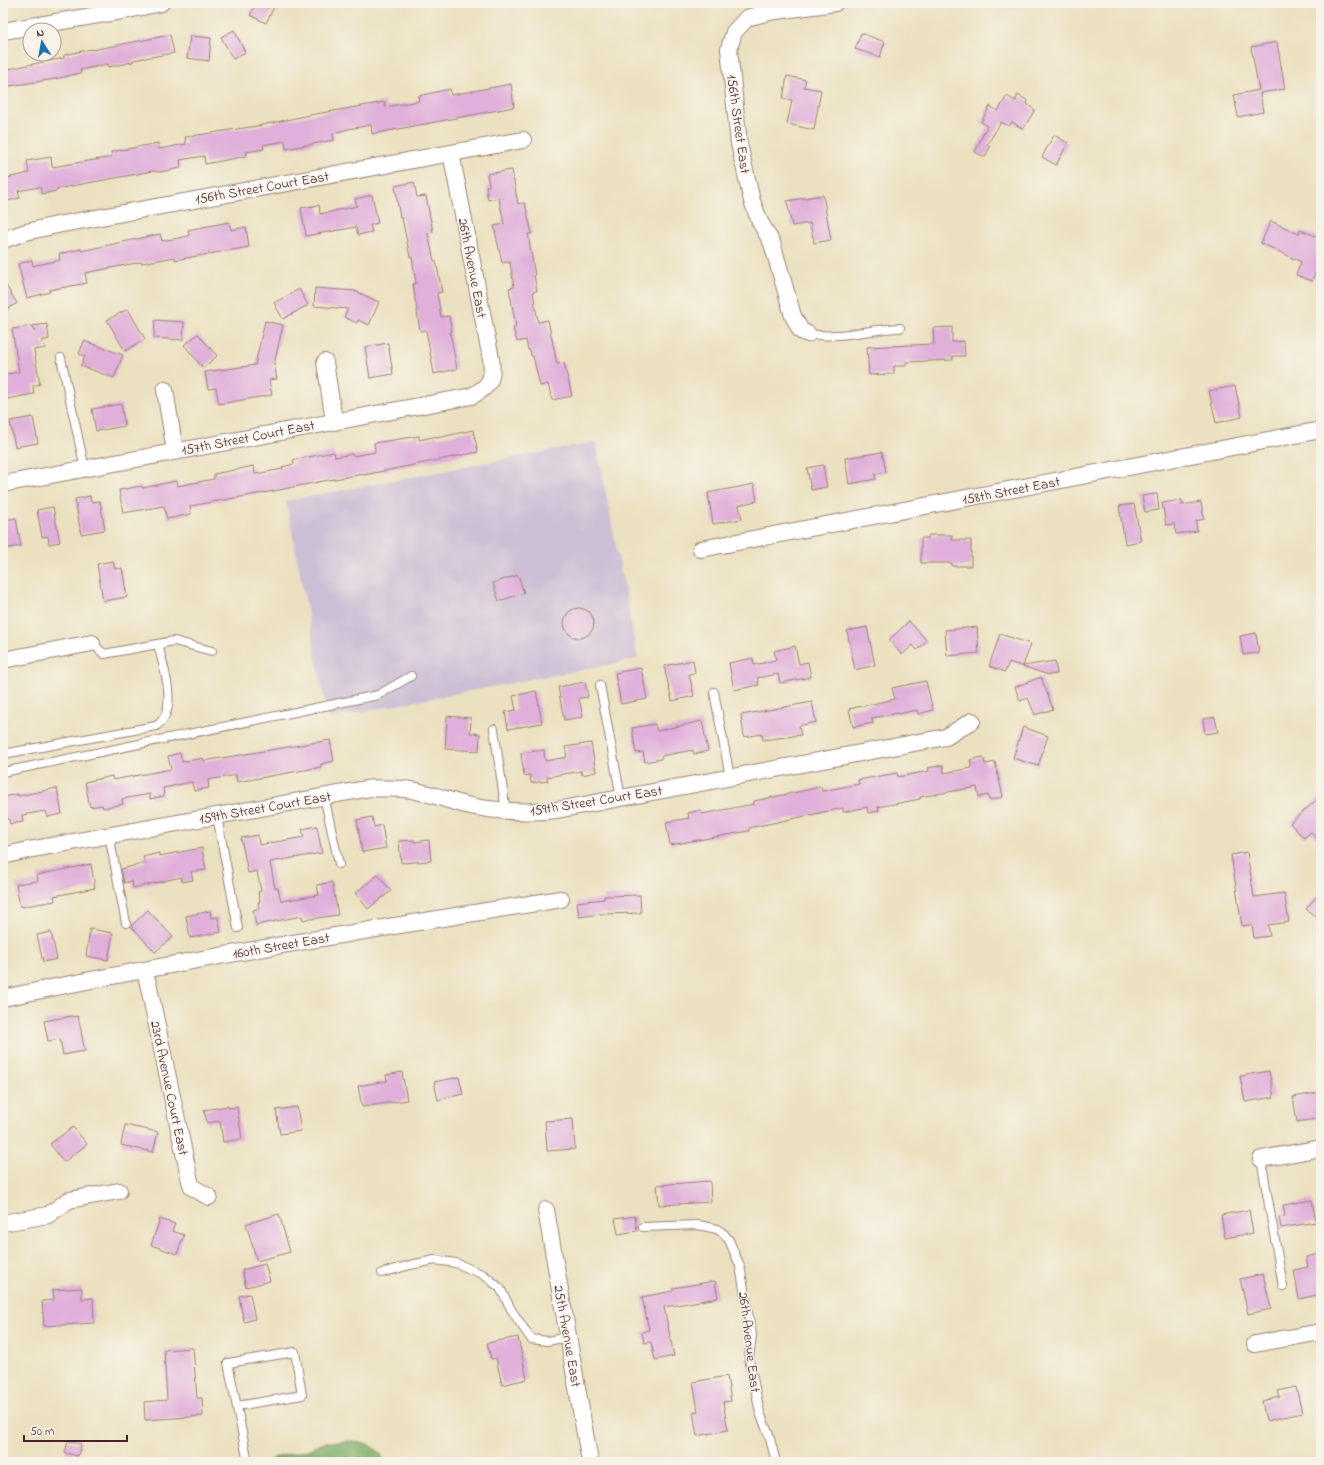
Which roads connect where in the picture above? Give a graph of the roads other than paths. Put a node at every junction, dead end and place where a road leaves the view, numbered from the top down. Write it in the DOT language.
graph roads {
  1 [pos="161,3"];
  2 [pos="835,3"];
  3 [pos="3,31"];
  4 [pos="523,140"];
  5 [pos="451,153"];
  6 [pos="3,240"];
  7 [pos="900,328"];
  8 [pos="808,334"];
  9 [pos="61,358"];
  10 [pos="325,362"];
  11 [pos="489,383"];
  12 [pos="165,390"];
  13 [pos="334,421"];
  14 [pos="1321,430"];
  15 [pos="176,451"];
  16 [pos="85,469"];
  17 [pos="3,484"];
  18 [pos="701,549"];
  19 [pos="92,643"];
  20 [pos="158,644"];
  21 [pos="212,651"];
  22 [pos="3,660"];
  23 [pos="411,676"];
  24 [pos="600,685"];
  25 [pos="714,692"];
  26 [pos="972,721"];
  27 [pos="494,729"];
  28 [pos="3,754"];
  29 [pos="3,772"];
  30 [pos="730,777"];
  31 [pos="324,796"];
  32 [pos="621,798"];
  33 [pos="506,812"];
  34 [pos="217,816"];
  35 [pos="109,835"];
  36 [pos="3,856"];
  37 [pos="339,864"];
  38 [pos="561,899"];
  39 [pos="126,923"];
  40 [pos="238,928"];
  41 [pos="144,970"];
  42 [pos="3,998"];
  43 [pos="1321,1148"];
  44 [pos="1261,1159"];
  45 [pos="119,1191"];
  46 [pos="209,1197"];
  47 [pos="546,1210"];
  48 [pos="3,1223"];
  49 [pos="643,1227"];
  50 [pos="382,1273"];
  51 [pos="1284,1286"];
  52 [pos="1321,1332"];
  53 [pos="568,1337"];
  54 [pos="1255,1344"];
  55 [pos="237,1406"];
  56 [pos="248,1462"];
  57 [pos="590,1462"];
  58 [pos="776,1462"];
  1 -- 3 [label="street"];
  2 -- 8 [label="street, 156th Street East"];
  4 -- 5 [label="street, 156th Street Court East"];
  5 -- 6 [label="street, 156th Street Court East"];
  5 -- 11 [label="street, 26th Avenue East"];
  7 -- 8 [label="lane"];
  9 -- 16 [label="lane"];
  10 -- 13 [label="street"];
  11 -- 13 [label="street, 157th Street Court East"];
  12 -- 15 [label="street"];
  13 -- 15 [label="street, 157th Street Court East"];
  14 -- 18 [label="street, 158th Street East"];
  15 -- 16 [label="street, 157th Street Court East"];
  16 -- 17 [label="street, 157th Street Court East"];
  19 -- 20 [label="lane"];
  19 -- 22 [label="street"];
  20 -- 21 [label="lane"];
  20 -- 28 [label="lane"];
  23 -- 29 [label="lane"];
  24 -- 32 [label="lane"];
  25 -- 30 [label="lane"];
  26 -- 30 [label="street, 159th Street Court East"];
  27 -- 33 [label="lane"];
  30 -- 32 [label="street, 159th Street Court East"];
  31 -- 33 [label="street, 159th Street Court East"];
  31 -- 34 [label="street, 159th Street Court East"];
  31 -- 37 [label="lane"];
  32 -- 33 [label="street, 159th Street Court East"];
  34 -- 35 [label="street, 159th Street Court East"];
  34 -- 40 [label="lane"];
  35 -- 36 [label="street, 159th Street Court East"];
  35 -- 39 [label="lane"];
  38 -- 41 [label="street, 160th Street East"];
  41 -- 42 [label="street, 160th Street East"];
  41 -- 46 [label="street, 23rd Avenue Court East"];
  43 -- 44 [label="street"];
  44 -- 51 [label="lane"];
  45 -- 48 [label="street"];
  47 -- 53 [label="street, 25th Avenue East"];
  49 -- 58 [label="lane, 26th Avenue East"];
  50 -- 53 [label="lane"];
  52 -- 54 [label="street"];
  53 -- 57 [label="street, 25th Avenue East"];
  55 -- 55 [label="lane"];
  55 -- 56 [label="lane"];
}
